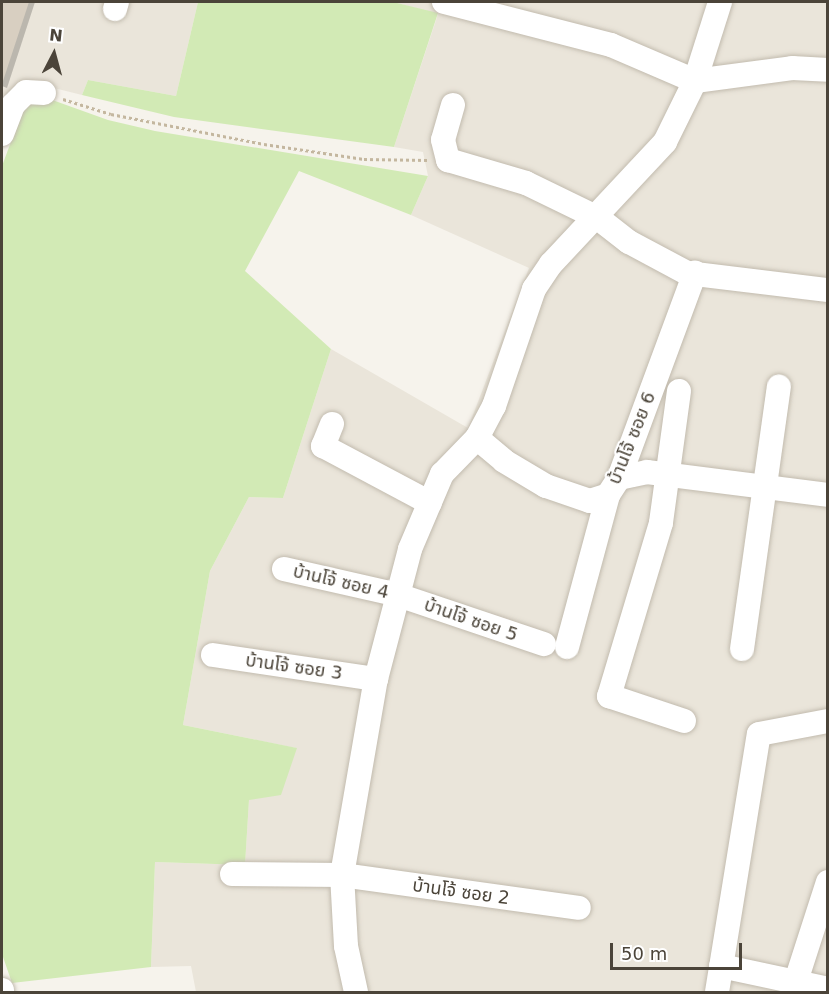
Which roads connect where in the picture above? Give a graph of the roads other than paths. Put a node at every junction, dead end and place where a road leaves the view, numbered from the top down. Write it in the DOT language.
graph roads {
  1 [pos="444,2"];
  2 [pos="720,2"];
  3 [pos="828,70"];
  4 [pos="694,81"];
  5 [pos="44,93"];
  6 [pos="453,105"];
  7 [pos="2,134"];
  8 [pos="598,218"];
  9 [pos="695,273"];
  10 [pos="828,290"];
  11 [pos="779,387"];
  12 [pos="679,391"];
  13 [pos="332,424"];
  14 [pos="477,438"];
  15 [pos="666,474"];
  16 [pos="614,487"];
  17 [pos="765,487"];
  18 [pos="828,495"];
  19 [pos="430,503"];
  20 [pos="284,569"];
  21 [pos="398,595"];
  22 [pos="742,649"];
  23 [pos="213,655"];
  24 [pos="376,679"];
  25 [pos="684,721"];
  26 [pos="828,721"];
  27 [pos="232,874"];
  28 [pos="342,875"];
  29 [pos="828,882"];
  30 [pos="579,908"];
  31 [pos="721,966"];
  32 [pos="796,981"];
  33 [pos="828,989"];
  34 [pos="356,993"];
  35 [pos="717,993"];
  1 -- 4 [label="street"];
  2 -- 4 [label="street"];
  3 -- 4 [label="street"];
  4 -- 8 [label="street"];
  5 -- 7 [label="street"];
  6 -- 8 [label="street"];
  8 -- 9 [label="street"];
  8 -- 14 [label="street"];
  9 -- 10 [label="street"];
  9 -- 16 [label="street, บ้านโจ้ ซอย 6"];
  11 -- 17 [label="street"];
  12 -- 15 [label="street"];
  13 -- 19 [label="street"];
  14 -- 16 [label="street, บ้านโจ้ ซอย 6"];
  14 -- 19 [label="street"];
  15 -- 16 [label="street"];
  15 -- 17 [label="street"];
  15 -- 25 [label="street"];
  16 -- 21 [label="street, บ้านโจ้ ซอย 5"];
  17 -- 18 [label="street"];
  17 -- 22 [label="street"];
  19 -- 21 [label="street"];
  20 -- 21 [label="street, บ้านโจ้ ซอย 4"];
  21 -- 24 [label="street"];
  23 -- 24 [label="street, บ้านโจ้ ซอย 3"];
  24 -- 28 [label="street"];
  26 -- 31 [label="street"];
  27 -- 28 [label="street, บ้านโจ้ ซอย 2"];
  28 -- 30 [label="street, บ้านโจ้ ซอย 2"];
  28 -- 34 [label="street"];
  29 -- 32 [label="street"];
  31 -- 32 [label="street"];
  31 -- 35 [label="street"];
  32 -- 33 [label="street"];
}
